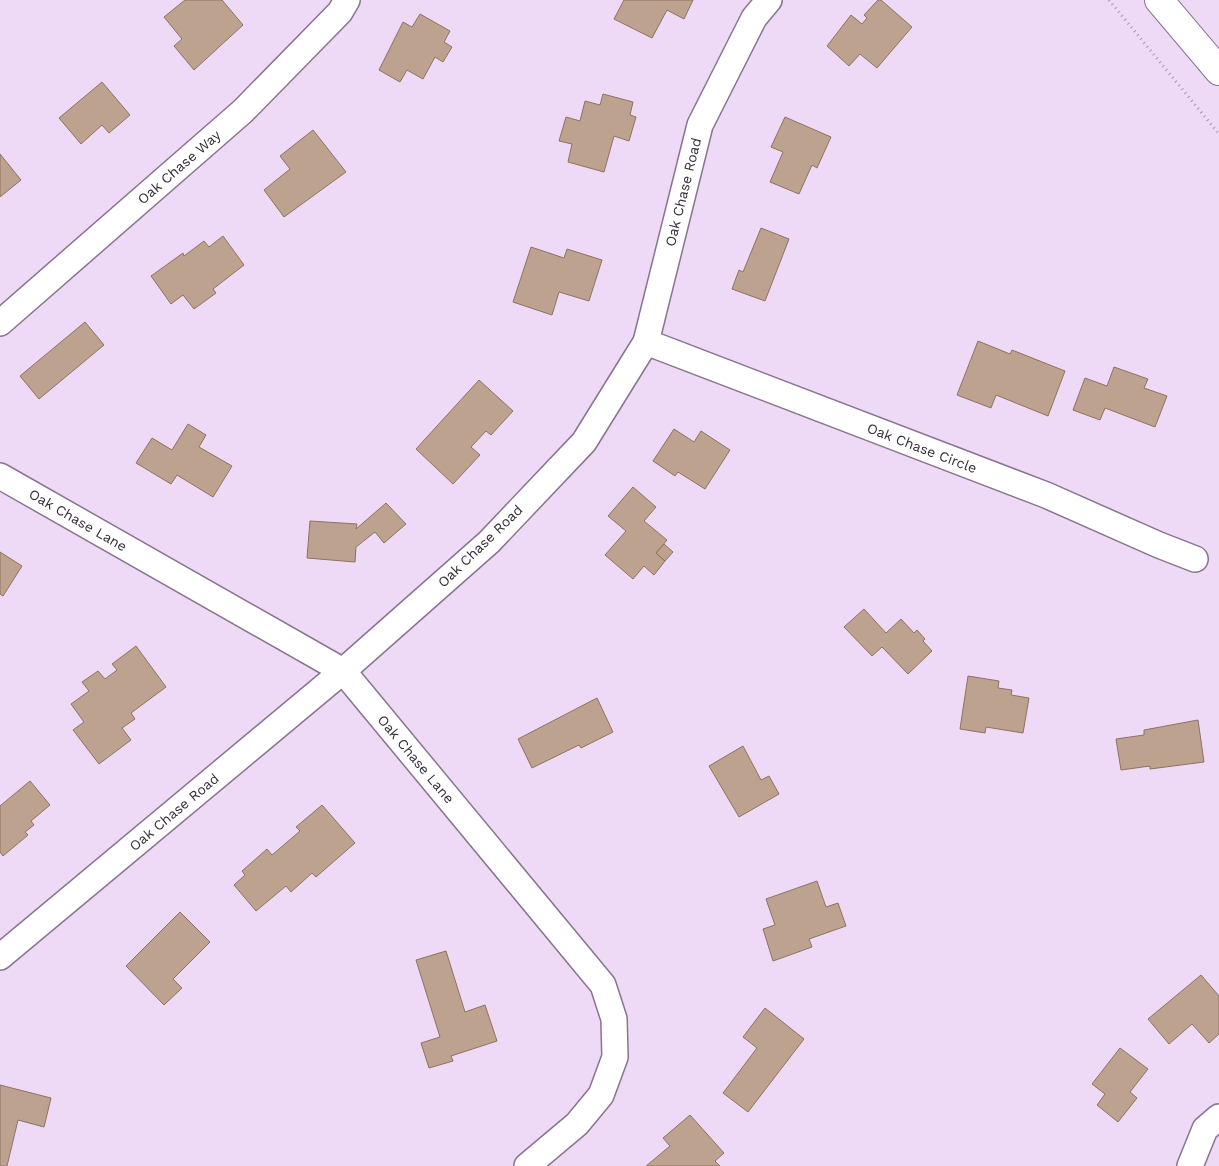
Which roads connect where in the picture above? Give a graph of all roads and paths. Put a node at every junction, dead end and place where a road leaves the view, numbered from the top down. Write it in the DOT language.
graph roads {
  1 [pos="347,0"];
  2 [pos="769,0"];
  3 [pos="1109,0"];
  4 [pos="1159,0"];
  5 [pos="1219,71"];
  6 [pos="1219,134"];
  7 [pos="0,323"];
  8 [pos="646,342"];
  9 [pos="0,476"];
  10 [pos="1195,558"];
  11 [pos="343,671"];
  12 [pos="0,957"];
  13 [pos="1219,1117"];
  14 [pos="528,1166"];
  15 [pos="1190,1166"];
  1 -- 7 [label="street, Oak Chase Way"];
  2 -- 8 [label="street, Oak Chase Road"];
  3 -- 6 [label="path"];
  4 -- 5 [label="main road"];
  8 -- 10 [label="street, Oak Chase Circle"];
  8 -- 11 [label="street, Oak Chase Road"];
  9 -- 11 [label="street, Oak Chase Lane"];
  11 -- 12 [label="street, Oak Chase Road"];
  11 -- 14 [label="street, Oak Chase Lane"];
  13 -- 15 [label="street"];
}
